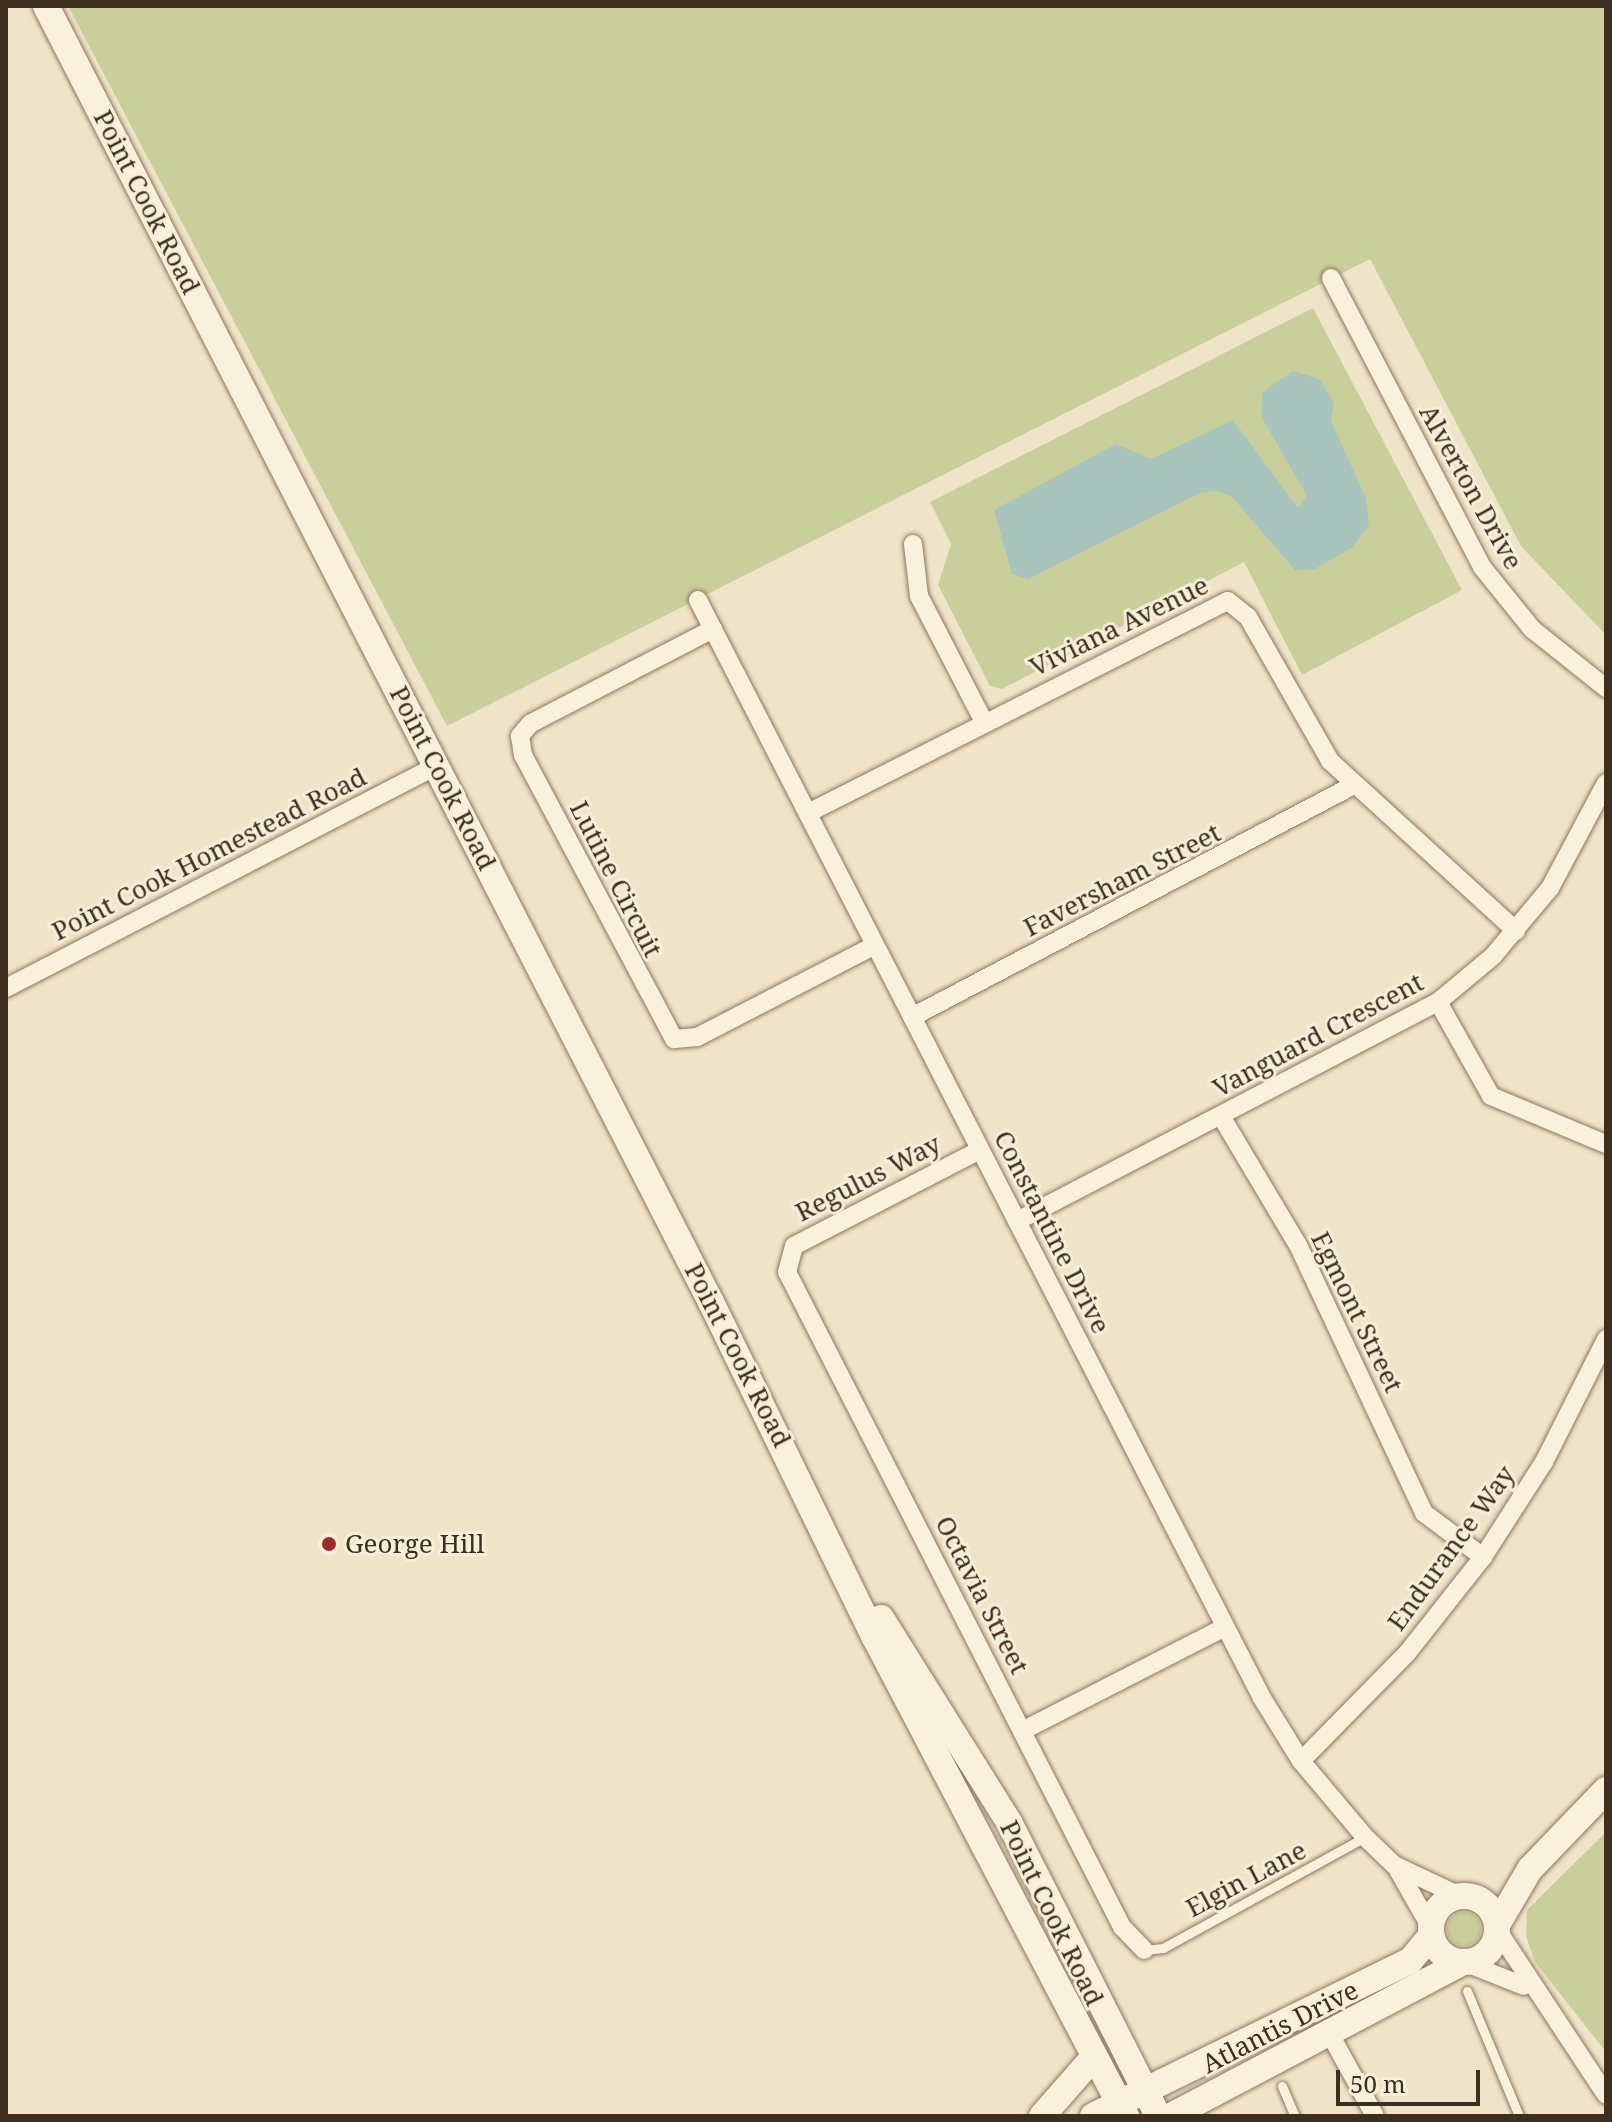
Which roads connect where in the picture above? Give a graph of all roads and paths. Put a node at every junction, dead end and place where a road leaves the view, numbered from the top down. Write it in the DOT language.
graph roads {
  1 [pos="46,6"];
  2 [pos="1331,278"];
  3 [pos="913,544"];
  4 [pos="698,600"];
  5 [pos="713,629"];
  6 [pos="1606,688"];
  7 [pos="984,722"];
  8 [pos="436,766"];
  9 [pos="1606,783"];
  10 [pos="1352,786"];
  11 [pos="808,813"];
  12 [pos="1516,931"];
  13 [pos="875,945"];
  14 [pos="6,988"];
  15 [pos="1438,1002"];
  16 [pos="912,1017"];
  17 [pos="1221,1116"];
  18 [pos="1606,1144"];
  19 [pos="980,1150"];
  20 [pos="1017,1221"];
  21 [pos="786,1258"];
  22 [pos="1606,1339"];
  23 [pos="1589,1374"];
  24 [pos="1606,1383"];
  25 [pos="837,1552"];
  26 [pos="1483,1557"];
  27 [pos="1225,1627"];
  28 [pos="1022,1731"];
  29 [pos="1301,1761"];
  30 [pos="1606,1790"];
  31 [pos="1365,1837"];
  32 [pos="1394,1865"];
  33 [pos="1530,1869"];
  34 [pos="1464,1896"];
  35 [pos="1497,1928"];
  36 [pos="1430,1931"];
  37 [pos="1144,1950"];
  38 [pos="1463,1963"];
  39 [pos="1530,1990"];
  40 [pos="1467,1991"];
  41 [pos="1331,2036"];
  42 [pos="1092,2059"];
  43 [pos="1282,2086"];
  44 [pos="1606,2095"];
  45 [pos="1151,2105"];
  46 [pos="1123,2110"];
  47 [pos="1042,2116"];
  48 [pos="1093,2116"];
  49 [pos="1171,2116"];
  50 [pos="1295,2116"];
  51 [pos="1375,2116"];
  52 [pos="1519,2116"];
  1 -- 8 [label="main road, Point Cook Road"];
  2 -- 6 [label="street, Alverton Drive"];
  3 -- 7 [label="street"];
  4 -- 5 [label="street, Constantine Drive"];
  5 -- 11 [label="street, Constantine Drive"];
  5 -- 13 [label="street, Lutine Circuit"];
  7 -- 10 [label="street, Viviana Avenue"];
  7 -- 11 [label="street, Viviana Avenue"];
  8 -- 14 [label="street, Point Cook Homestead Road"];
  8 -- 25 [label="main road, Point Cook Road"];
  9 -- 12 [label="street, Vanguard Crescent"];
  10 -- 12 [label="street, Viviana Avenue"];
  10 -- 16 [label="street, Faversham Street"];
  11 -- 13 [label="street, Constantine Drive"];
  12 -- 15 [label="street, Vanguard Crescent"];
  13 -- 16 [label="street, Constantine Drive"];
  15 -- 17 [label="street, Vanguard Crescent"];
  15 -- 18 [label="street"];
  16 -- 19 [label="street, Constantine Drive"];
  17 -- 20 [label="street, Vanguard Crescent"];
  17 -- 26 [label="street, Egmont Street"];
  19 -- 20 [label="street, Constantine Drive"];
  19 -- 21 [label="street, Regulus Way"];
  20 -- 27 [label="street, Constantine Drive"];
  21 -- 28 [label="street, Octavia Street"];
  22 -- 23 [label="street, Endurance Way"];
  23 -- 24 [label="street"];
  23 -- 26 [label="street, Endurance Way"];
  25 -- 42 [label="main road, Point Cook Road"];
  25 -- 45 [label="main road, Point Cook Road"];
  26 -- 29 [label="street, Endurance Way"];
  27 -- 28 [label="street"];
  27 -- 29 [label="street, Constantine Drive"];
  28 -- 37 [label="street, Octavia Street"];
  29 -- 31 [label="street, Constantine Drive"];
  30 -- 33 [label="main road"];
  31 -- 32 [label="street, Constantine Drive"];
  31 -- 37 [label="lane, Elgin Lane"];
  32 -- 34 [label="street, Constantine Drive"];
  32 -- 36 [label="street, Constantine Drive"];
  33 -- 34 [label="main road"];
  33 -- 35 [label="main road"];
  34 -- 35 [label="main road"];
  34 -- 36 [label="main road"];
  35 -- 38 [label="main road"];
  35 -- 39 [label="street"];
  36 -- 38 [label="main road"];
  36 -- 45 [label="main road, Atlantis Drive"];
  38 -- 39 [label="street"];
  38 -- 41 [label="main road, Atlantis Drive"];
  39 -- 44 [label="street"];
  40 -- 52 [label="lane"];
  41 -- 49 [label="main road, Atlantis Drive"];
  41 -- 51 [label="street"];
  42 -- 46 [label="main road, Point Cook Road"];
  42 -- 47 [label="main road"];
  43 -- 50 [label="lane"];
  45 -- 46 [label="main road, Atlantis Drive"];
  46 -- 48 [label="main road, Atlantis Drive"];
}
